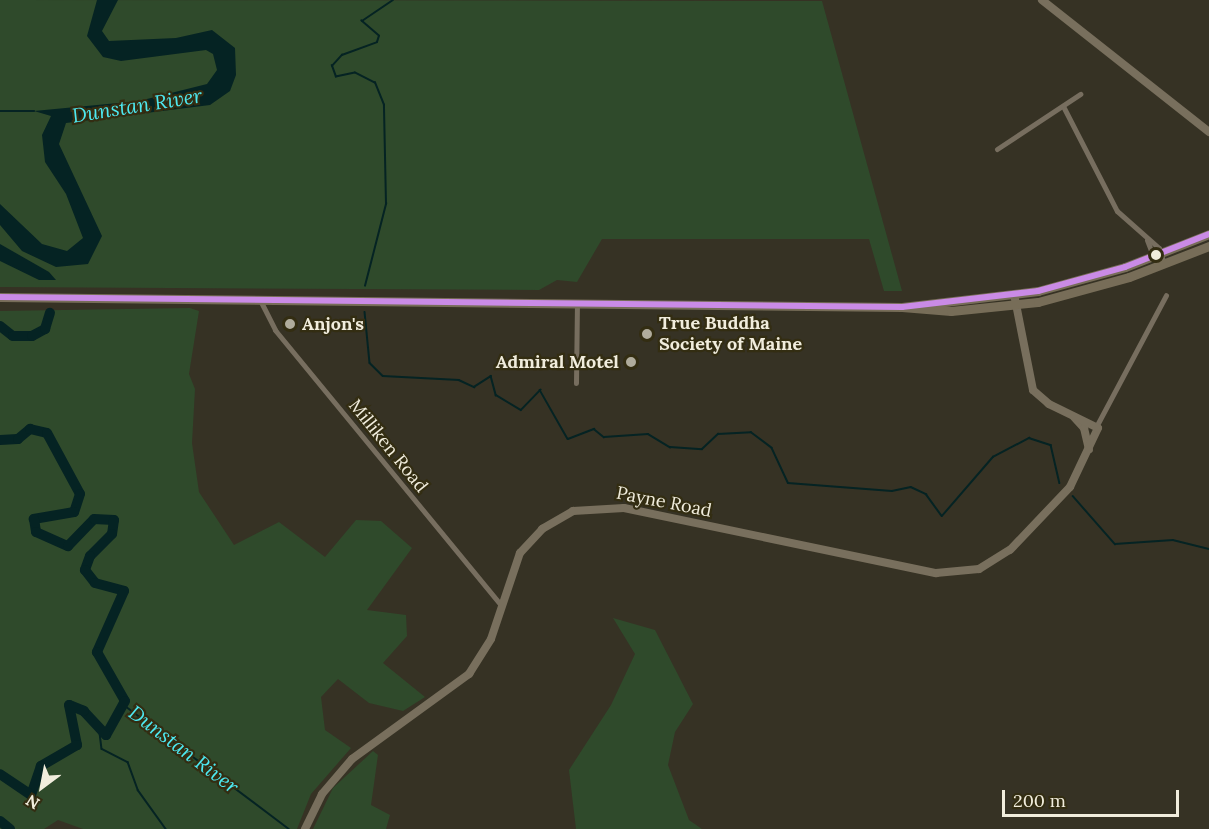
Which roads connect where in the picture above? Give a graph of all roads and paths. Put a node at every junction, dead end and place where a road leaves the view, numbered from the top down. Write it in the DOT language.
graph roads {
  1 [pos="1042,0"];
  2 [pos="1080,94"];
  3 [pos="1064,108"];
  4 [pos="1209,132"];
  5 [pos="996,148"];
  6 [pos="1209,234"];
  7 [pos="1209,246"];
  8 [pos="1159,261"];
  9 [pos="1014,295"];
  10 [pos="1166,295"];
  11 [pos="0,297"];
  12 [pos="260,299"];
  13 [pos="577,303"];
  14 [pos="1016,305"];
  15 [pos="902,307"];
  16 [pos="576,383"];
  17 [pos="1071,414"];
  18 [pos="1097,425"];
  19 [pos="1089,455"];
  20 [pos="502,606"];
  21 [pos="306,829"];
  1 -- 4 [label="main road"];
  2 -- 3 [label="street"];
  3 -- 5 [label="street"];
  3 -- 8 [label="street"];
  6 -- 8 [label="main road"];
  7 -- 8 [label="main road"];
  8 -- 9 [label="main road"];
  8 -- 14 [label="main road"];
  9 -- 14 [label="main road"];
  9 -- 15 [label="main road"];
  10 -- 18 [label="street"];
  11 -- 12 [label="main road"];
  12 -- 13 [label="main road"];
  12 -- 20 [label="street, Milliken Road"];
  13 -- 15 [label="main road"];
  13 -- 16 [label="street"];
  14 -- 15 [label="main road"];
  14 -- 17 [label="main road"];
  17 -- 18 [label="main road"];
  17 -- 19 [label="main road"];
  18 -- 19 [label="main road, Payne Road"];
  19 -- 20 [label="main road, Payne Road"];
  20 -- 21 [label="main road, Payne Road"];
}
